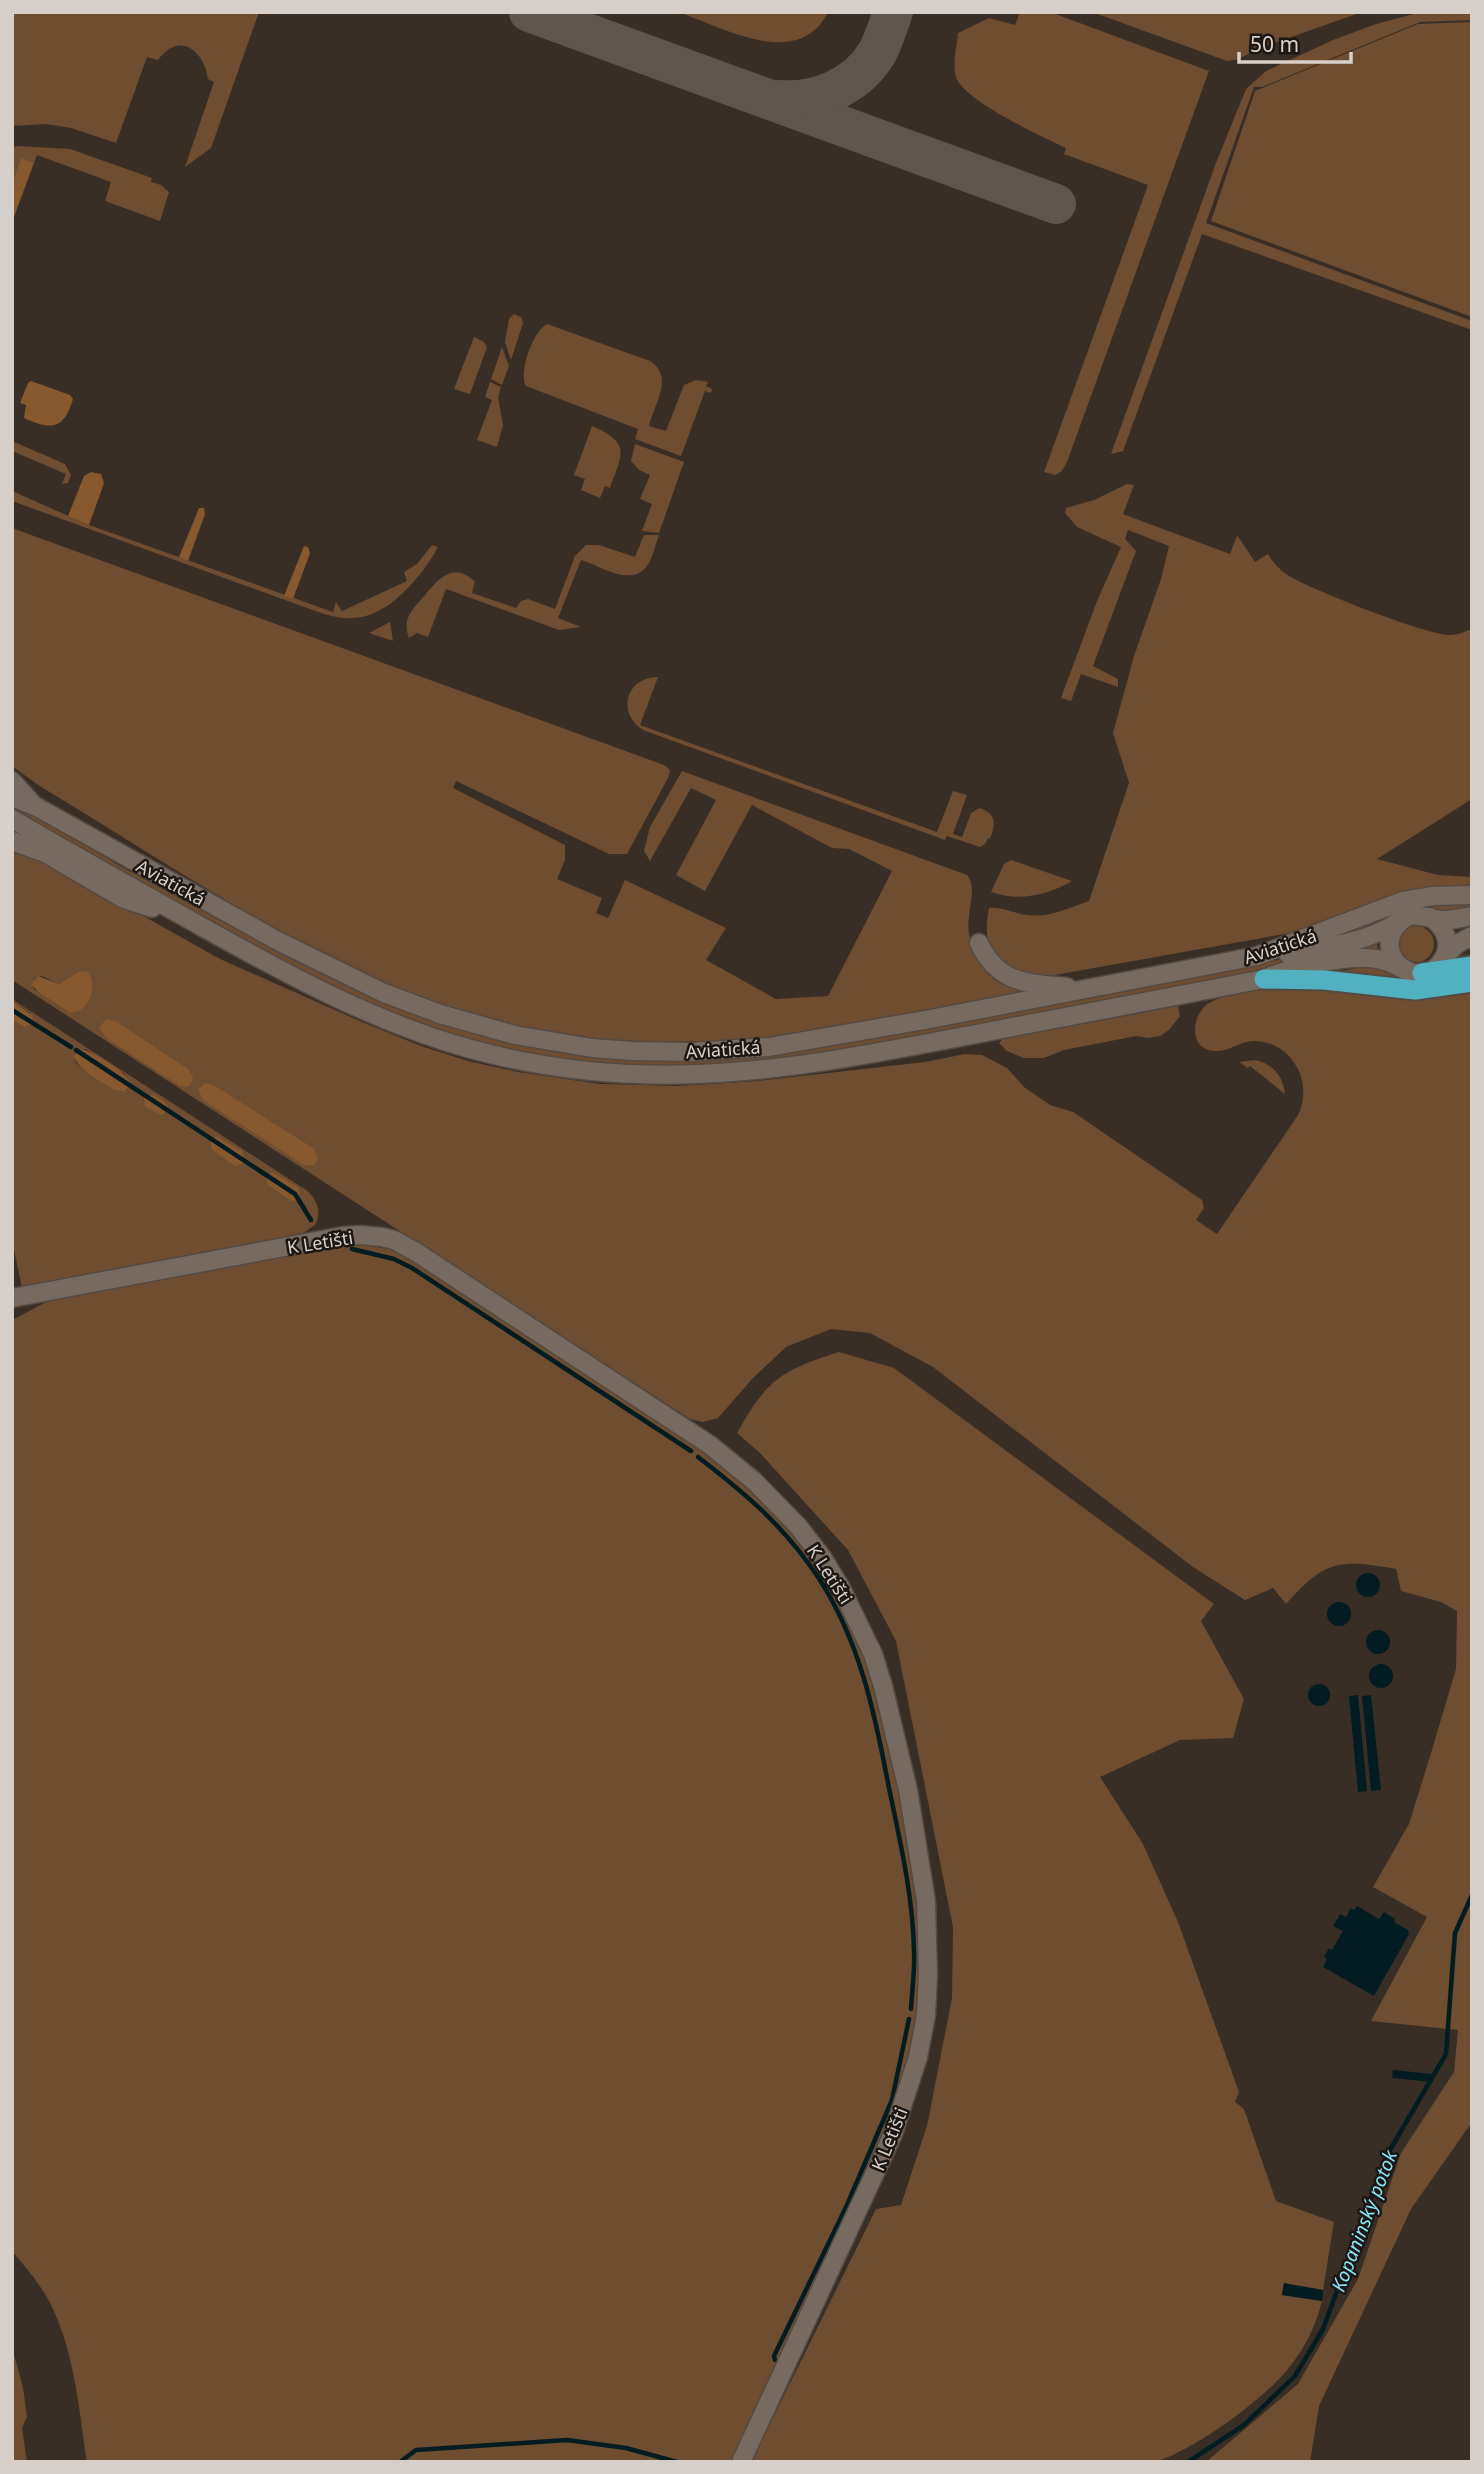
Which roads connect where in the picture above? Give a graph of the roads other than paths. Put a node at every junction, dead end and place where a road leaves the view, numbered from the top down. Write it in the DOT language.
graph roads {
  1 [pos="12,780"];
  2 [pos="12,797"];
  3 [pos="35,806"];
  4 [pos="12,819"];
  5 [pos="12,841"];
  6 [pos="1472,895"];
  7 [pos="1472,916"];
  8 [pos="1430,917"];
  9 [pos="1401,920"];
  10 [pos="195,923"];
  11 [pos="1472,936"];
  12 [pos="979,943"];
  13 [pos="1257,956"];
  14 [pos="1445,956"];
  15 [pos="1472,966"];
  16 [pos="1414,972"];
  17 [pos="1264,979"];
  18 [pos="1472,982"];
  19 [pos="1088,989"];
  20 [pos="12,1298"];
  21 [pos="741,2462"];
  1 -- 3 [label="main road"];
  2 -- 3 [label="main road, Aviatická"];
  3 -- 19 [label="main road, Aviatická"];
  4 -- 10 [label="main road, Aviatická"];
  5 -- 10 [label="main road"];
  6 -- 13 [label="main road, Aviatická"];
  7 -- 8 [label="main road"];
  8 -- 9 [label="main road"];
  8 -- 14 [label="main road"];
  9 -- 13 [label="main road"];
  9 -- 16 [label="main road"];
  10 -- 17 [label="main road, Aviatická"];
  11 -- 14 [label="main road"];
  12 -- 19 [label="main road"];
  13 -- 19 [label="main road, Aviatická"];
  14 -- 16 [label="main road"];
  15 -- 16 [label="highway"];
  16 -- 17 [label="main road, Aviatická"];
  17 -- 18 [label="highway"];
  20 -- 21 [label="main road, K Letišti"];
}
